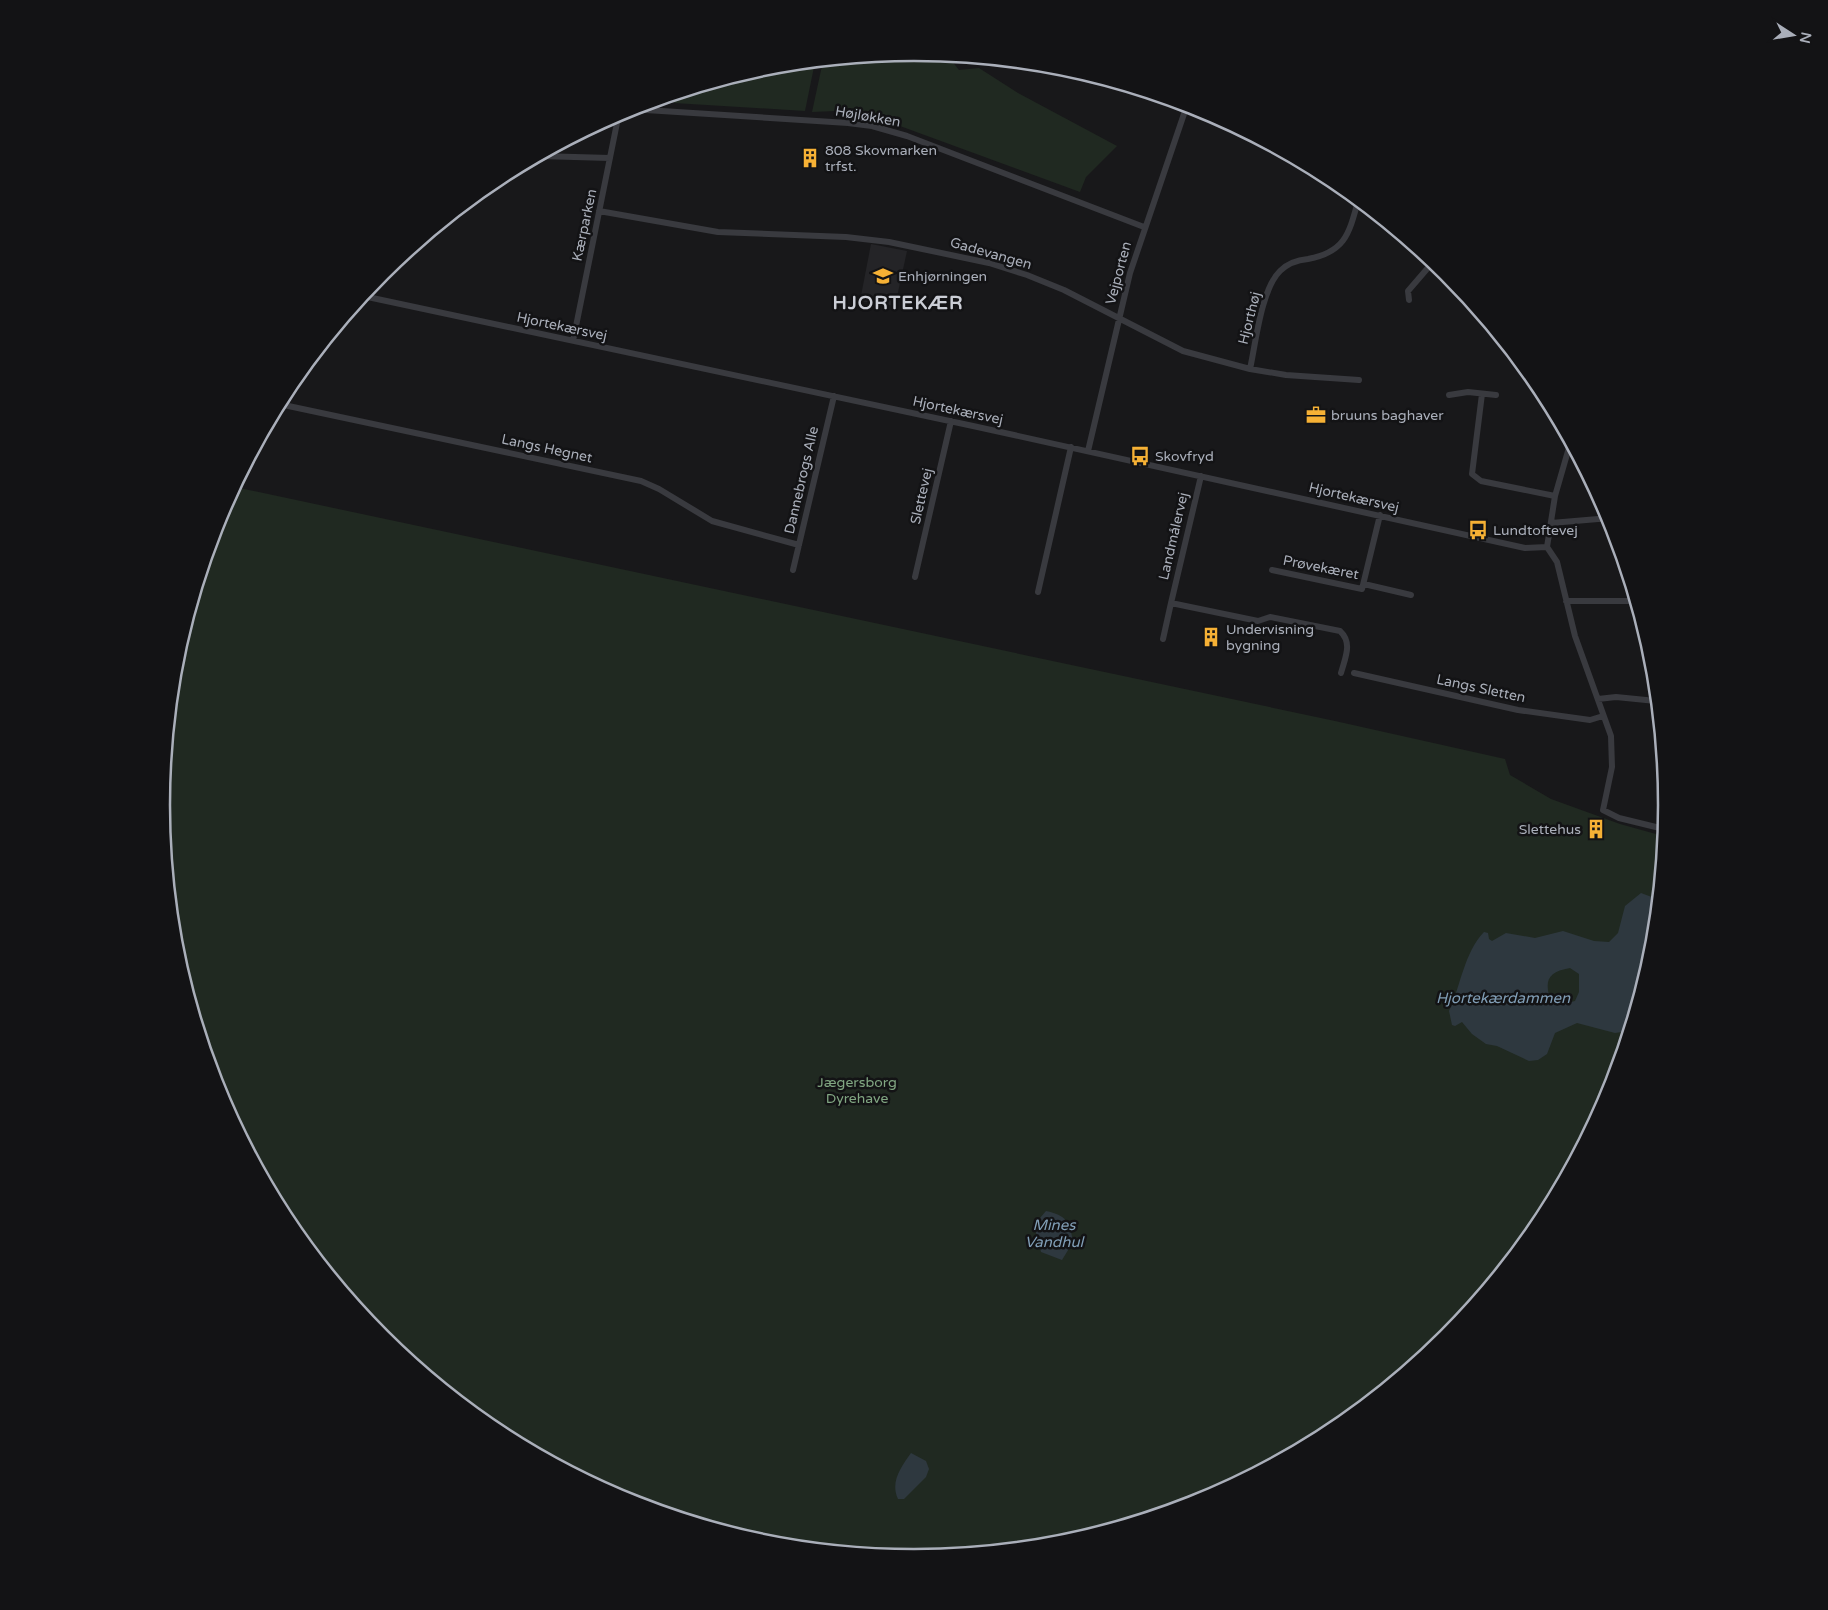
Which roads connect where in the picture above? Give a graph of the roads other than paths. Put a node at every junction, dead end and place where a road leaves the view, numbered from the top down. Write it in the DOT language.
graph roads {
  1 [pos="652,110"];
  2 [pos="1184,112"];
  3 [pos="617,123"];
  4 [pos="551,156"];
  5 [pos="610,158"];
  6 [pos="1356,208"];
  7 [pos="599,210"];
  8 [pos="1144,227"];
  9 [pos="1428,268"];
  10 [pos="371,298"];
  11 [pos="1409,300"];
  12 [pos="1119,318"];
  13 [pos="573,341"];
  14 [pos="1250,369"];
  15 [pos="1359,380"];
  16 [pos="1482,394"];
  17 [pos="1449,395"];
  18 [pos="834,396"];
  19 [pos="1496,396"];
  20 [pos="287,406"];
  21 [pos="951,421"];
  22 [pos="1071,447"];
  23 [pos="1088,451"];
  24 [pos="1568,451"];
  25 [pos="1201,476"];
  26 [pos="1555,496"];
  27 [pos="1380,515"];
  28 [pos="1600,519"];
  29 [pos="1551,523"];
  30 [pos="799,545"];
  31 [pos="1547,547"];
  32 [pos="793,570"];
  33 [pos="1272,570"];
  34 [pos="915,577"];
  35 [pos="1364,584"];
  36 [pos="1038,592"];
  37 [pos="1411,594"];
  38 [pos="1628,600"];
  39 [pos="1566,601"];
  40 [pos="1171,603"];
  41 [pos="1163,639"];
  42 [pos="1341,673"];
  43 [pos="1354,673"];
  44 [pos="1598,699"];
  45 [pos="1650,701"];
  46 [pos="1603,716"];
  47 [pos="1657,827"];
  1 -- 8 [label="street, Højløkken"];
  2 -- 8 [label="street, Vejporten"];
  3 -- 5 [label="street, Kærparken"];
  4 -- 5 [label="street"];
  5 -- 7 [label="street, Kærparken"];
  6 -- 14 [label="street, Hjorthøj"];
  7 -- 12 [label="street, Gadevangen"];
  7 -- 13 [label="street, Kærparken"];
  8 -- 12 [label="street, Vejporten"];
  9 -- 11 [label="street"];
  10 -- 13 [label="street, Hjortekærsvej"];
  12 -- 14 [label="street, Gadevangen"];
  12 -- 23 [label="street, Vejporten"];
  13 -- 18 [label="street, Hjortekærsvej"];
  14 -- 15 [label="street, Gadevangen"];
  16 -- 17 [label="street"];
  16 -- 19 [label="street"];
  16 -- 26 [label="street"];
  18 -- 21 [label="street, Hjortekærsvej"];
  18 -- 30 [label="street, Dannebrogs Alle"];
  20 -- 30 [label="street, Langs Hegnet"];
  21 -- 22 [label="street, Hjortekærsvej"];
  21 -- 34 [label="street, Slettevej"];
  22 -- 23 [label="street, Hjortekærsvej"];
  22 -- 36 [label="street"];
  23 -- 25 [label="street, Hjortekærsvej"];
  24 -- 26 [label="street"];
  25 -- 27 [label="street, Hjortekærsvej"];
  25 -- 40 [label="street, Landmålervej"];
  26 -- 29 [label="street"];
  27 -- 31 [label="street, Hjortekærsvej"];
  27 -- 35 [label="street, Prøvekæret"];
  28 -- 29 [label="street"];
  29 -- 31 [label="street"];
  30 -- 32 [label="street, Dannebrogs Alle"];
  31 -- 39 [label="street"];
  33 -- 35 [label="street, Prøvekæret"];
  35 -- 37 [label="street, Prøvekæret"];
  38 -- 39 [label="street"];
  39 -- 44 [label="street"];
  40 -- 41 [label="street, Landmålervej"];
  40 -- 42 [label="street"];
  43 -- 46 [label="street, Langs Sletten"];
  44 -- 45 [label="street"];
  44 -- 46 [label="street"];
  46 -- 47 [label="street"];
}
